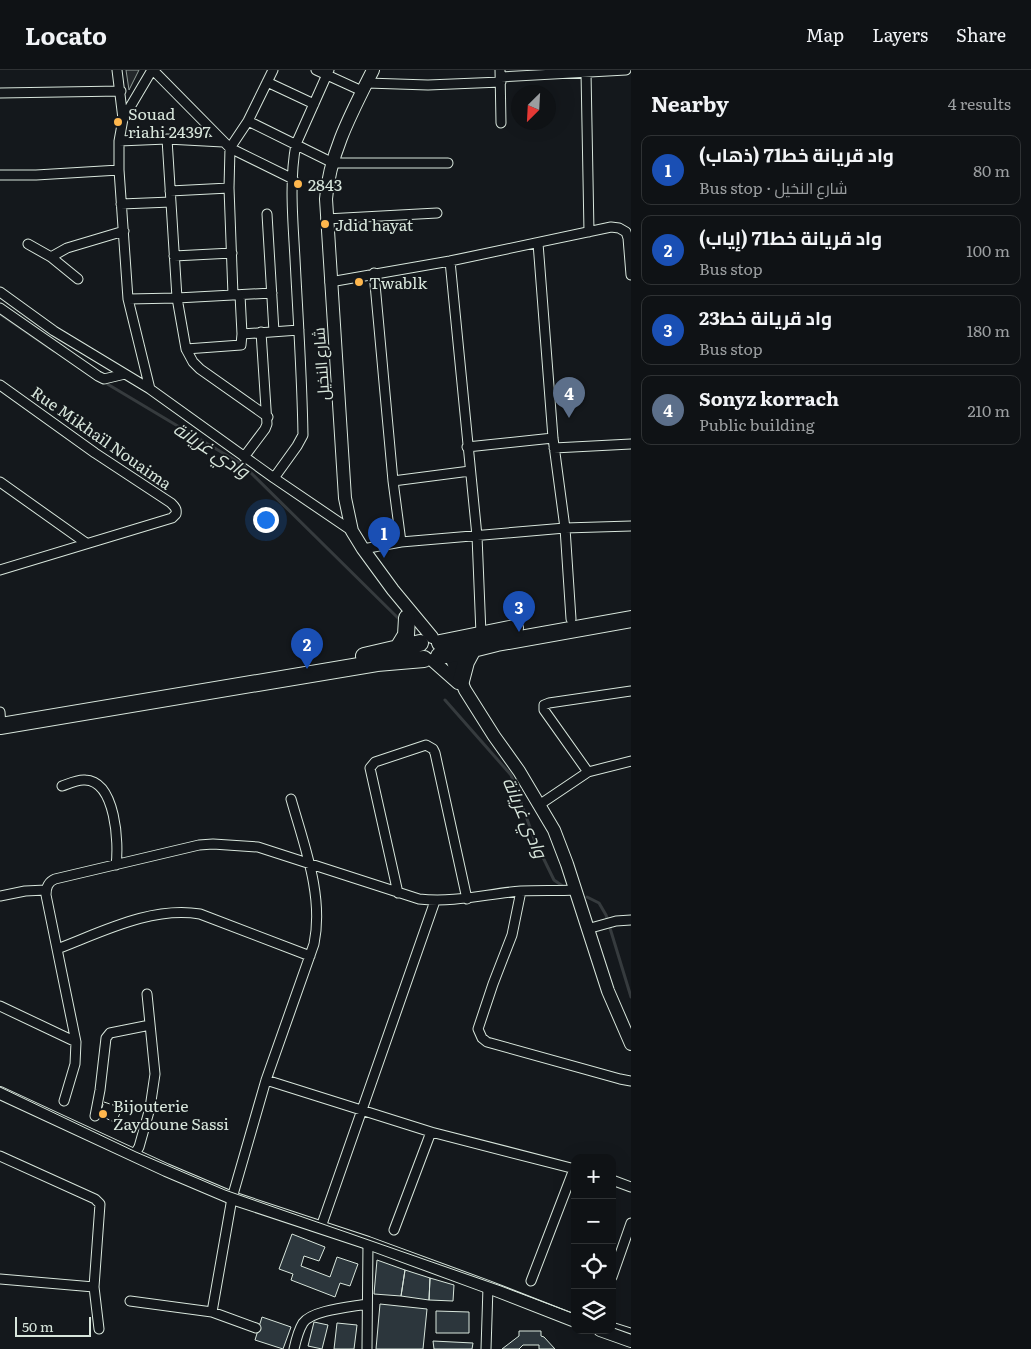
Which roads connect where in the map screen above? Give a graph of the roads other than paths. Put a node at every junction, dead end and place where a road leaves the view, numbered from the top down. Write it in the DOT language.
graph roads {
  1 [pos="117,70"];
  2 [pos="152,70"];
  3 [pos="273,70"];
  4 [pos="316,70"];
  5 [pos="373,70"];
  6 [pos="626,70"];
  7 [pos="586,72"];
  8 [pos="328,73"];
  9 [pos="501,76"];
  10 [pos="267,82"];
  11 [pos="364,87"];
  12 [pos="121,91"];
  13 [pos="0,93"];
  14 [pos="314,104"];
  15 [pos="123,119"];
  16 [pos="248,121"];
  17 [pos="502,123"];
  18 [pos="167,139"];
  19 [pos="119,141"];
  20 [pos="296,144"];
  21 [pos="226,145"];
  22 [pos="333,163"];
  23 [pos="448,163"];
  24 [pos="119,170"];
  25 [pos="0,175"];
  26 [pos="293,179"];
  27 [pos="229,188"];
  28 [pos="170,191"];
  29 [pos="171,202"];
  30 [pos="121,204"];
  31 [pos="437,213"];
  32 [pos="267,214"];
  33 [pos="326,219"];
  34 [pos="124,231"];
  35 [pos="590,232"];
  36 [pos="538,243"];
  37 [pos="28,244"];
  38 [pos="232,253"];
  39 [pos="174,256"];
  40 [pos="51,257"];
  41 [pos="450,261"];
  42 [pos="374,273"];
  43 [pos="631,275"];
  44 [pos="78,280"];
  45 [pos="330,282"];
  46 [pos="0,292"];
  47 [pos="272,293"];
  48 [pos="237,295"];
  49 [pos="177,298"];
  50 [pos="128,299"];
  51 [pos="0,308"];
  52 [pos="299,330"];
  53 [pos="261,332"];
  54 [pos="274,332"];
  55 [pos="242,334"];
  56 [pos="186,349"];
  57 [pos="125,374"];
  58 [pos="0,385"];
  59 [pos="150,389"];
  60 [pos="268,418"];
  61 [pos="553,438"];
  62 [pos="631,444"];
  63 [pos="467,447"];
  64 [pos="554,448"];
  65 [pos="244,457"];
  66 [pos="470,471"];
  67 [pos="274,478"];
  68 [pos="393,481"];
  69 [pos="0,482"];
  70 [pos="631,526"];
  71 [pos="565,528"];
  72 [pos="352,532"];
  73 [pos="477,536"];
  74 [pos="401,542"];
  75 [pos="86,543"];
  76 [pos="363,549"];
  77 [pos="0,570"];
  78 [pos="393,590"];
  79 [pos="631,608"];
  80 [pos="407,618"];
  81 [pos="571,618"];
  82 [pos="631,620"];
  83 [pos="481,634"];
  84 [pos="398,648"];
  85 [pos="473,649"];
  86 [pos="435,650"];
  87 [pos="463,686"];
  88 [pos="631,691"];
  89 [pos="0,720"];
  90 [pos="631,761"];
  91 [pos="588,772"];
  92 [pos="62,786"];
  93 [pos="291,799"];
  94 [pos="539,804"];
  95 [pos="308,864"];
  96 [pos="116,865"];
  97 [pos="46,890"];
  98 [pos="576,890"];
  99 [pos="398,892"];
  100 [pos="520,892"];
  101 [pos="0,896"];
  102 [pos="467,899"];
  103 [pos="435,901"];
  104 [pos="631,920"];
  105 [pos="587,929"];
  106 [pos="57,949"];
  107 [pos="310,956"];
  108 [pos="147,994"];
  109 [pos="0,1006"];
  110 [pos="150,1026"];
  111 [pos="76,1042"];
  112 [pos="631,1044"];
  113 [pos="266,1080"];
  114 [pos="631,1081"];
  115 [pos="0,1094"];
  116 [pos="64,1101"];
  117 [pos="362,1111"];
  118 [pos="95,1116"];
  119 [pos="431,1132"];
  120 [pos="134,1155"];
  121 [pos="0,1156"];
  122 [pos="571,1168"];
  123 [pos="571,1179"];
  124 [pos="616,1181"];
  125 [pos="631,1187"];
  126 [pos="232,1198"];
  127 [pos="631,1223"];
  128 [pos="321,1227"];
  129 [pos="394,1230"];
  130 [pos="368,1243"];
  131 [pos="616,1266"];
  132 [pos="0,1279"];
  133 [pos="531,1281"];
  134 [pos="94,1287"];
  135 [pos="488,1287"];
  136 [pos="130,1301"];
  137 [pos="367,1304"];
  138 [pos="212,1312"];
  139 [pos="571,1319"];
  140 [pos="256,1328"];
  141 [pos="99,1329"];
  142 [pos="611,1334"];
  143 [pos="631,1341"];
  144 [pos="294,1349"];
  145 [pos="368,1349"];
  146 [pos="486,1349"];
  1 -- 12 [label="street"];
  2 -- 15 [label="street"];
  2 -- 21 [label="street"];
  3 -- 10 [label="street"];
  4 -- 8 [label="street"];
  5 -- 11 [label="main road, شارع النخيل"];
  6 -- 7 [label="street"];
  7 -- 9 [label="street"];
  7 -- 35 [label="street"];
  8 -- 11 [label="street"];
  8 -- 14 [label="street"];
  9 -- 11 [label="street"];
  9 -- 17 [label="street"];
  10 -- 14 [label="street"];
  10 -- 16 [label="street"];
  11 -- 22 [label="main road, شارع النخيل"];
  12 -- 13 [label="street"];
  12 -- 15 [label="street"];
  14 -- 20 [label="street"];
  15 -- 19 [label="street"];
  16 -- 20 [label="street"];
  16 -- 21 [label="street"];
  18 -- 19 [label="street"];
  18 -- 21 [label="street"];
  18 -- 28 [label="street"];
  19 -- 24 [label="street"];
  20 -- 22 [label="street"];
  20 -- 26 [label="street"];
  21 -- 26 [label="street"];
  21 -- 27 [label="street"];
  22 -- 23 [label="street"];
  22 -- 33 [label="main road, شارع النخيل"];
  24 -- 25 [label="street"];
  24 -- 30 [label="street"];
  26 -- 52 [label="street"];
  27 -- 28 [label="street"];
  27 -- 38 [label="street"];
  28 -- 29 [label="street"];
  29 -- 30 [label="street"];
  29 -- 39 [label="street"];
  30 -- 34 [label="street"];
  31 -- 33 [label="street"];
  32 -- 47 [label="street"];
  33 -- 45 [label="main road, شارع النخيل"];
  34 -- 40 [label="street"];
  34 -- 50 [label="street"];
  35 -- 36 [label="street"];
  35 -- 43 [label="street"];
  36 -- 41 [label="street"];
  36 -- 61 [label="street"];
  37 -- 40 [label="street"];
  38 -- 39 [label="street"];
  38 -- 48 [label="street"];
  39 -- 49 [label="street"];
  40 -- 44 [label="street"];
  41 -- 42 [label="street"];
  41 -- 63 [label="street"];
  42 -- 45 [label="street"];
  42 -- 68 [label="street"];
  45 -- 72 [label="main road, شارع النخيل"];
  46 -- 57 [label="street"];
  47 -- 48 [label="street"];
  47 -- 54 [label="street"];
  48 -- 49 [label="street"];
  48 -- 55 [label="street"];
  49 -- 50 [label="street"];
  49 -- 56 [label="street"];
  50 -- 59 [label="street"];
  51 -- 57 [label="street"];
  52 -- 54 [label="street"];
  52 -- 67 [label="street"];
  53 -- 54 [label="street"];
  53 -- 55 [label="street"];
  53 -- 60 [label="street"];
  55 -- 56 [label="street"];
  56 -- 60 [label="street"];
  57 -- 59 [label="street"];
  58 -- 75 [label="street, Rue Mikhaïl Nouaima"];
  59 -- 65 [label="street"];
  60 -- 65 [label="street"];
  61 -- 63 [label="street"];
  61 -- 64 [label="street"];
  62 -- 64 [label="street"];
  63 -- 66 [label="street"];
  64 -- 71 [label="street"];
  65 -- 67 [label="street"];
  66 -- 68 [label="street"];
  66 -- 73 [label="street"];
  67 -- 72 [label="street"];
  68 -- 74 [label="street"];
  69 -- 75 [label="street"];
  70 -- 71 [label="street"];
  71 -- 73 [label="street"];
  71 -- 81 [label="street"];
  72 -- 76 [label="main road, شارع النخيل"];
  73 -- 74 [label="street"];
  73 -- 83 [label="street"];
  74 -- 76 [label="street"];
  75 -- 77 [label="street, Rue Mikhaïl Nouaima"];
  76 -- 78 [label="main road, شارع النخيل"];
  78 -- 80 [label="main road"];
  78 -- 86 [label="main road, شارع النخيل"];
  79 -- 81 [label="highway"];
  80 -- 84 [label="highway"];
  80 -- 86 [label="main road"];
  81 -- 83 [label="highway"];
  82 -- 85 [label="highway"];
  83 -- 86 [label="highway"];
  84 -- 86 [label="highway"];
  84 -- 89 [label="highway"];
  85 -- 86 [label="highway"];
  85 -- 87 [label="highway"];
  86 -- 87 [label="main road"];
  86 -- 87 [label="main road"];
  86 -- 89 [label="highway"];
  87 -- 94 [label="main road"];
  88 -- 91 [label="street"];
  90 -- 91 [label="street"];
  91 -- 94 [label="street"];
  92 -- 96 [label="street"];
  93 -- 95 [label="street"];
  94 -- 98 [label="main road"];
  95 -- 96 [label="street"];
  95 -- 99 [label="street"];
  95 -- 107 [label="street"];
  96 -- 97 [label="street"];
  97 -- 101 [label="street"];
  97 -- 106 [label="street"];
  98 -- 100 [label="street"];
  98 -- 105 [label="main road"];
  99 -- 102 [label="street"];
  99 -- 103 [label="street"];
  100 -- 102 [label="street"];
  100 -- 114 [label="street"];
  102 -- 103 [label="street"];
  103 -- 117 [label="street"];
  104 -- 105 [label="street"];
  105 -- 112 [label="main road"];
  106 -- 107 [label="street"];
  106 -- 111 [label="street"];
  107 -- 113 [label="street"];
  108 -- 110 [label="street"];
  109 -- 111 [label="street"];
  110 -- 118 [label="street"];
  110 -- 120 [label="street"];
  111 -- 116 [label="street"];
  113 -- 117 [label="street"];
  113 -- 126 [label="street"];
  115 -- 120 [label="main road"];
  117 -- 119 [label="street"];
  117 -- 128 [label="street"];
  119 -- 122 [label="street"];
  119 -- 129 [label="street"];
  120 -- 126 [label="main road"];
  121 -- 134 [label="street"];
  123 -- 133 [label="street"];
  124 -- 125 [label="street"];
  126 -- 128 [label="main road"];
  126 -- 138 [label="street"];
  127 -- 131 [label="street"];
  128 -- 130 [label="main road"];
  130 -- 135 [label="main road"];
  130 -- 137 [label="street"];
  132 -- 134 [label="street"];
  134 -- 141 [label="street"];
  135 -- 139 [label="main road"];
  135 -- 146 [label="street"];
  136 -- 138 [label="street"];
  137 -- 144 [label="street"];
  137 -- 145 [label="street"];
  138 -- 140 [label="street"];
  142 -- 143 [label="main road"];
}
